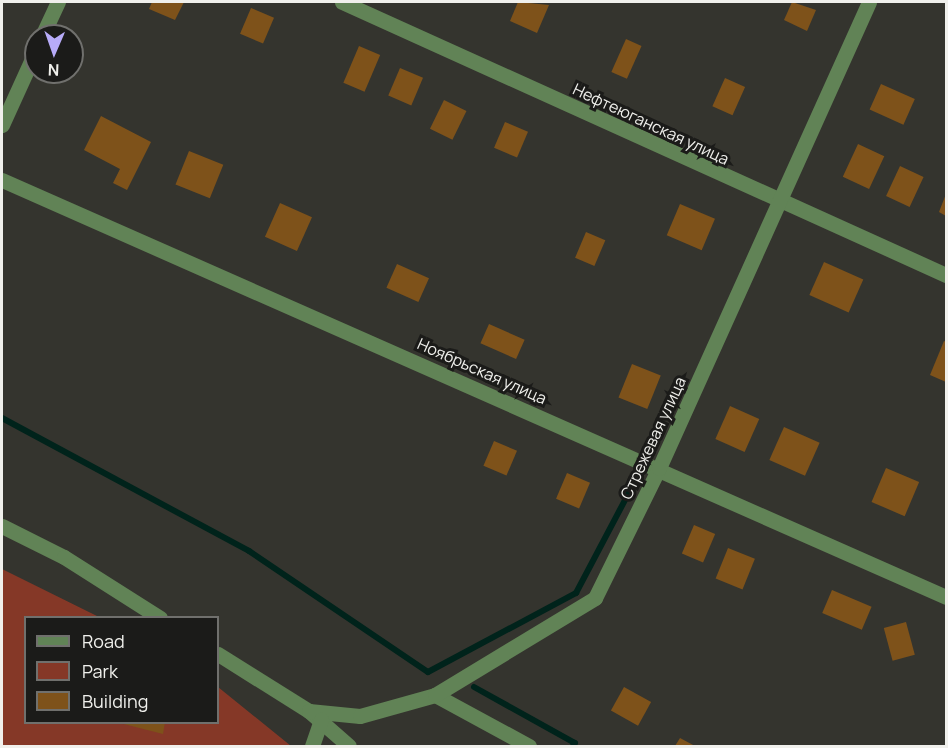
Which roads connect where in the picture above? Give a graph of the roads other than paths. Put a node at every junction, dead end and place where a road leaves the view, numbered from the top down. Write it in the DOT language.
graph roads {
  1 [pos="58,2"];
  2 [pos="342,2"];
  3 [pos="869,2"];
  4 [pos="48,24"];
  5 [pos="24,76"];
  6 [pos="2,125"];
  7 [pos="2,180"];
  8 [pos="780,203"];
  9 [pos="946,275"];
  10 [pos="659,468"];
  11 [pos="2,526"];
  12 [pos="946,597"];
  13 [pos="157,616"];
  14 [pos="219,655"];
  15 [pos="435,695"];
  16 [pos="315,716"];
  17 [pos="312,747"];
  18 [pos="349,747"];
  19 [pos="529,747"];
  1 -- 4 [label="street"];
  2 -- 8 [label="street, Нефтеюганская улица"];
  3 -- 8 [label="street, Стрежевая улица"];
  5 -- 6 [label="street"];
  7 -- 10 [label="street, Ноябрьская улица"];
  8 -- 9 [label="street, Нефтеюганская улица"];
  8 -- 10 [label="street, Стрежевая улица"];
  10 -- 12 [label="street, Ноябрьская улица"];
  10 -- 15 [label="street, Стрежевая улица"];
  11 -- 13 [label="street"];
  14 -- 16 [label="street"];
  15 -- 16 [label="street, Стрежевая улица"];
  15 -- 19 [label="street"];
  16 -- 17 [label="street"];
  16 -- 18 [label="street"];
}
